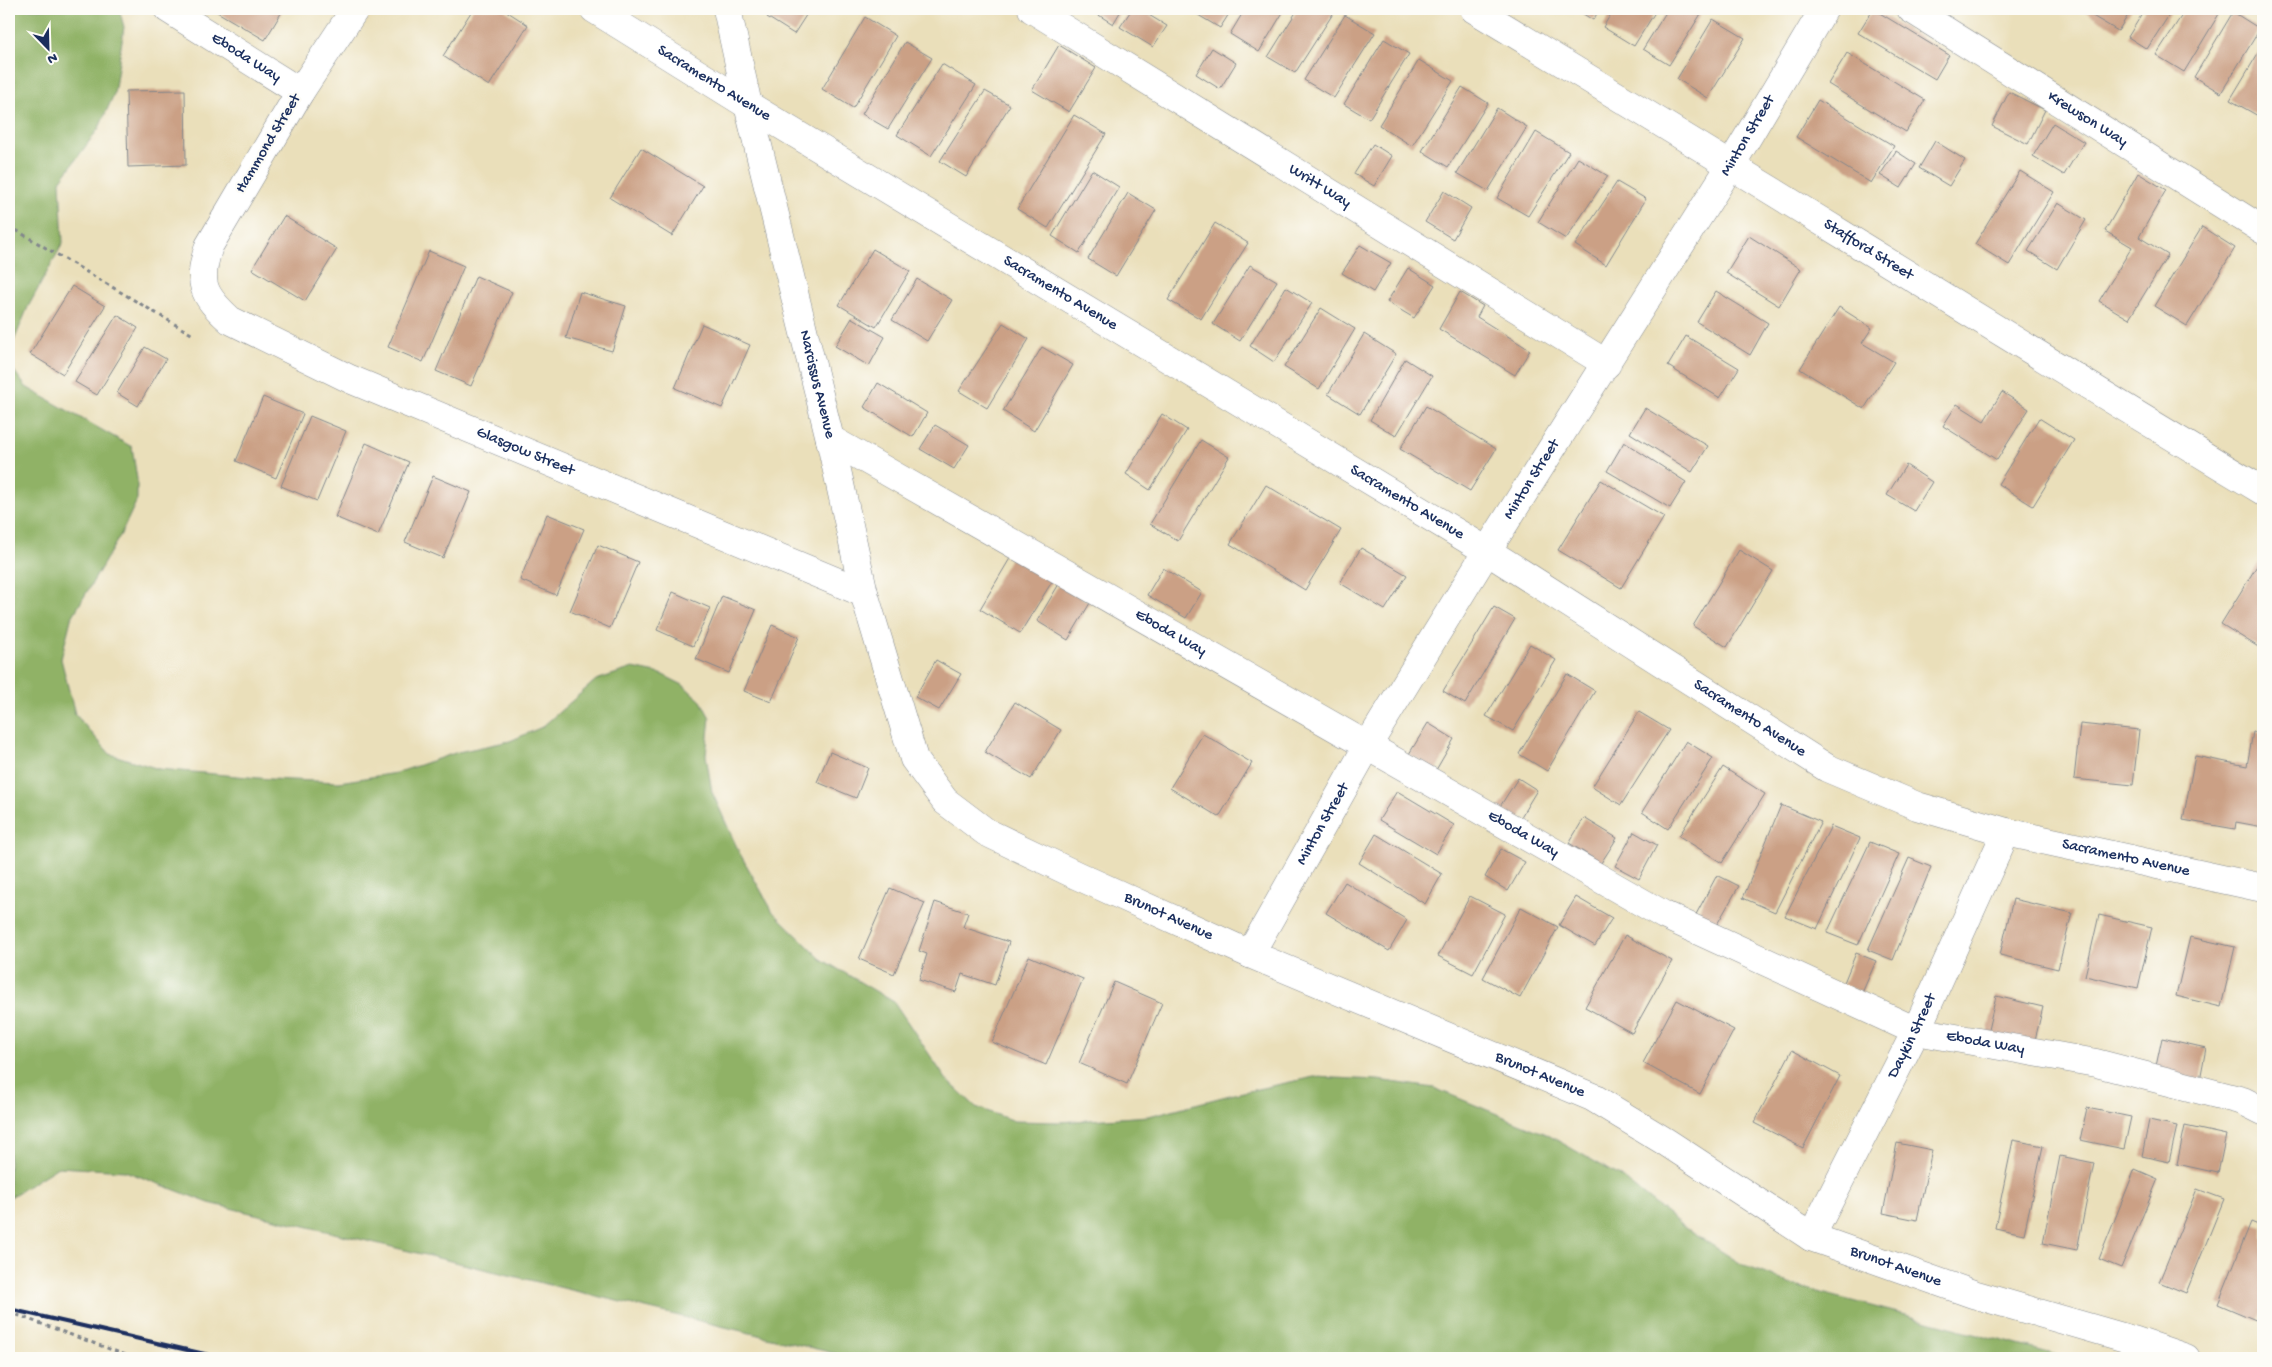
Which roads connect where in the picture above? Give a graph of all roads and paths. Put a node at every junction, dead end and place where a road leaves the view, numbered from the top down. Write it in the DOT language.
graph roads {
  1 [pos="168,9"];
  2 [pos="355,9"];
  3 [pos="594,9"];
  4 [pos="727,9"];
  5 [pos="1032,9"];
  6 [pos="1474,9"];
  7 [pos="1824,9"];
  8 [pos="1911,9"];
  9 [pos="300,92"];
  10 [pos="748,105"];
  11 [pos="1732,165"];
  12 [pos="2263,230"];
  13 [pos="204,286"];
  14 [pos="1607,364"];
  15 [pos="830,439"];
  16 [pos="2263,492"];
  17 [pos="1487,551"];
  18 [pos="864,593"];
  19 [pos="1368,744"];
  20 [pos="914,759"];
  21 [pos="2006,832"];
  22 [pos="2263,888"];
  23 [pos="1250,954"];
  24 [pos="1916,1031"];
  25 [pos="2263,1111"];
  26 [pos="1811,1238"];
  27 [pos="9,1312"];
  28 [pos="134,1358"];
  29 [pos="2186,1358"];
  1 -- 9 [label="street, Eboda Way"];
  2 -- 9 [label="street, Hammond Street"];
  3 -- 10 [label="street, Sacramento Avenue"];
  4 -- 10 [label="street, Narcissus Avenue"];
  5 -- 14 [label="street, Writt Way"];
  6 -- 11 [label="street, Stafford Street"];
  7 -- 11 [label="street, Minton Street"];
  8 -- 12 [label="street, Krewson Way"];
  9 -- 13 [label="street, Hammond Street"];
  10 -- 15 [label="street, Narcissus Avenue"];
  10 -- 17 [label="street, Sacramento Avenue"];
  11 -- 14 [label="street, Minton Street"];
  11 -- 16 [label="street, Stafford Street"];
  13 -- 18 [label="street, Glasgow Street"];
  14 -- 17 [label="street, Minton Street"];
  15 -- 18 [label="street, Narcissus Avenue"];
  15 -- 19 [label="street, Eboda Way"];
  17 -- 19 [label="street, Minton Street"];
  17 -- 21 [label="street, Sacramento Avenue"];
  18 -- 20 [label="street, Narcissus Avenue"];
  19 -- 23 [label="street, Minton Street"];
  19 -- 24 [label="street, Eboda Way"];
  20 -- 23 [label="street, Brunot Avenue"];
  21 -- 22 [label="street, Sacramento Avenue"];
  21 -- 24 [label="street, Daykin Street"];
  23 -- 26 [label="street, Brunot Avenue"];
  24 -- 25 [label="street, Eboda Way"];
  24 -- 26 [label="street, Daykin Street"];
  26 -- 29 [label="street, Brunot Avenue"];
  27 -- 28 [label="path"];
}
